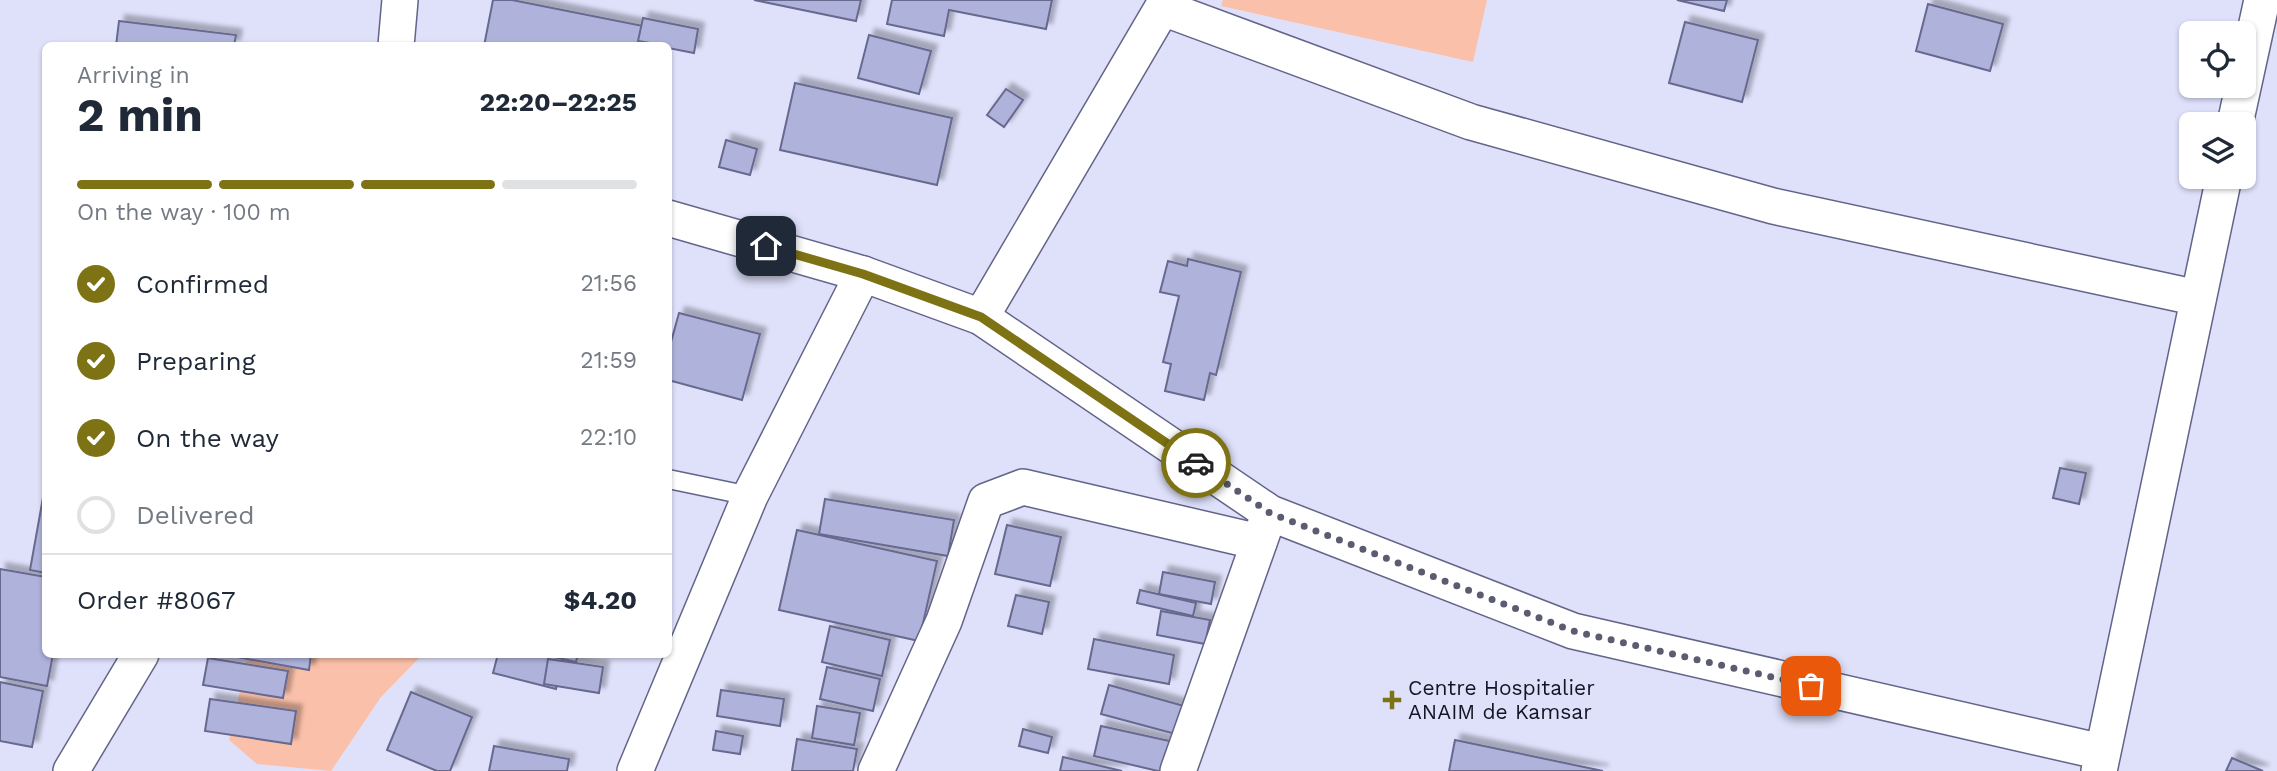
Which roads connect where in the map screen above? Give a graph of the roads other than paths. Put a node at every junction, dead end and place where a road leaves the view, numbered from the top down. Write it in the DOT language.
graph roads {
  1 [pos="400,0"];
  2 [pos="2262,0"];
  3 [pos="1165,4"];
  4 [pos="396,42"];
  5 [pos="2238,112"];
  6 [pos="2221,189"];
  7 [pos="672,219"];
  8 [pos="863,274"];
  9 [pos="2198,298"];
  10 [pos="981,317"];
  11 [pos="672,480"];
  12 [pos="750,496"];
  13 [pos="1264,527"];
  14 [pos="139,658"];
  15 [pos="2101,762"];
  16 [pos="71,771"];
  17 [pos="635,771"];
  18 [pos="876,771"];
  19 [pos="1178,771"];
  1 -- 4 [label="street"];
  2 -- 5 [label="street"];
  3 -- 9 [label="street"];
  3 -- 10 [label="street"];
  6 -- 9 [label="street"];
  7 -- 8 [label="street"];
  8 -- 10 [label="street"];
  8 -- 12 [label="street"];
  9 -- 15 [label="street"];
  10 -- 13 [label="street"];
  11 -- 12 [label="lane"];
  12 -- 17 [label="street"];
  13 -- 15 [label="street"];
  13 -- 18 [label="street"];
  13 -- 19 [label="street"];
  14 -- 16 [label="street"];
}
